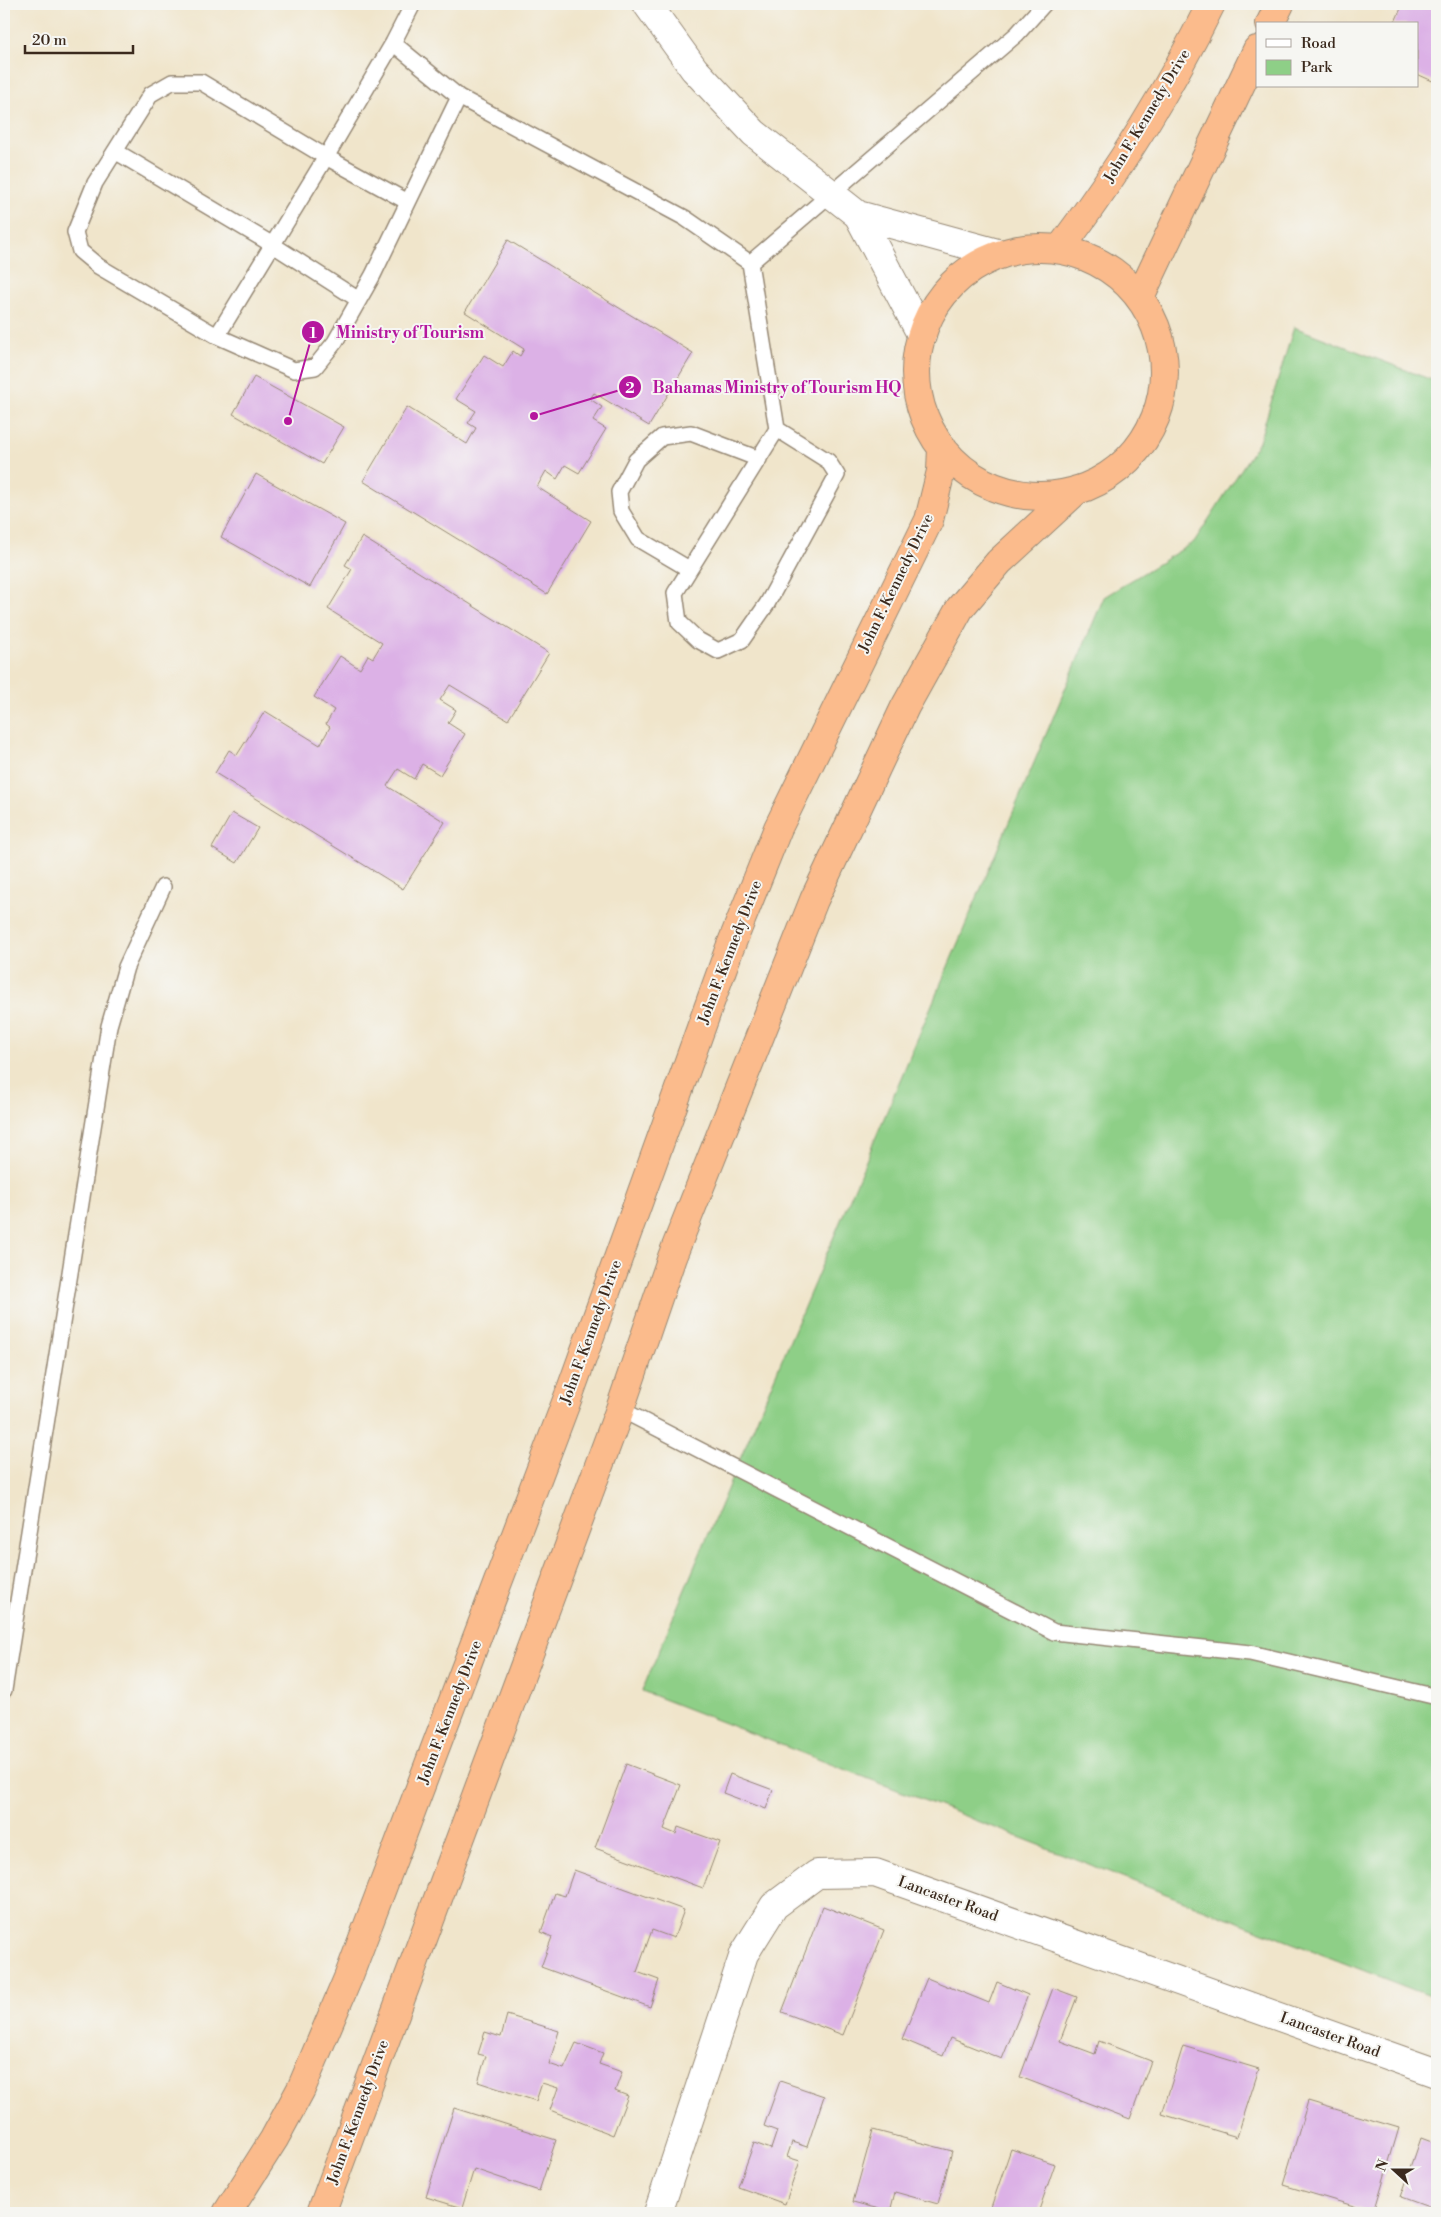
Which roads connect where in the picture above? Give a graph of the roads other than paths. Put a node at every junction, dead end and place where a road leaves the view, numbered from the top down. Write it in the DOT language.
graph roads {
  1 [pos="413,4"];
  2 [pos="647,4"];
  3 [pos="1044,4"];
  4 [pos="1211,4"];
  5 [pos="1280,4"];
  6 [pos="1271,22"];
  7 [pos="393,44"];
  8 [pos="1256,52"];
  9 [pos="459,97"];
  10 [pos="115,151"];
  11 [pos="326,157"];
  12 [pos="831,194"];
  13 [pos="408,202"];
  14 [pos="858,216"];
  15 [pos="273,245"];
  16 [pos="1060,249"];
  17 [pos="1001,254"];
  18 [pos="750,264"];
  19 [pos="1140,297"];
  20 [pos="359,300"];
  21 [pos="217,336"];
  22 [pos="922,336"];
  23 [pos="777,429"];
  24 [pos="942,447"];
  25 [pos="759,458"];
  26 [pos="1077,490"];
  27 [pos="689,570"];
  28 [pos="163,887"];
  29 [pos="620,1410"];
  30 [pos="4,1690"];
  31 [pos="1437,1697"];
  32 [pos="1437,2073"];
  33 [pos="228,2213"];
  34 [pos="321,2213"];
  35 [pos="658,2213"];
  1 -- 7 [label="lane"];
  2 -- 12 [label="street"];
  3 -- 12 [label="lane"];
  4 -- 16 [label="highway, John F. Kennedy Drive"];
  5 -- 6 [label="highway"];
  7 -- 9 [label="lane"];
  7 -- 11 [label="lane"];
  8 -- 19 [label="highway"];
  9 -- 13 [label="lane"];
  9 -- 18 [label="lane"];
  10 -- 11 [label="lane"];
  10 -- 15 [label="lane"];
  10 -- 21 [label="lane"];
  11 -- 13 [label="lane"];
  11 -- 15 [label="lane"];
  12 -- 14 [label="street"];
  12 -- 18 [label="lane"];
  13 -- 20 [label="lane"];
  14 -- 17 [label="street"];
  14 -- 22 [label="street"];
  15 -- 20 [label="lane"];
  15 -- 21 [label="lane"];
  16 -- 17 [label="highway, John F. Kennedy Drive"];
  16 -- 19 [label="highway, John F. Kennedy Drive"];
  17 -- 22 [label="highway, John F. Kennedy Drive"];
  18 -- 23 [label="lane"];
  19 -- 26 [label="highway, John F. Kennedy Drive"];
  20 -- 21 [label="lane"];
  22 -- 24 [label="highway, John F. Kennedy Drive"];
  23 -- 25 [label="lane"];
  23 -- 27 [label="lane"];
  24 -- 26 [label="highway, John F. Kennedy Drive"];
  24 -- 33 [label="highway, John F. Kennedy Drive"];
  25 -- 27 [label="lane"];
  25 -- 27 [label="lane"];
  26 -- 29 [label="highway, John F. Kennedy Drive"];
  28 -- 30 [label="lane"];
  29 -- 31 [label="lane"];
  29 -- 34 [label="highway, John F. Kennedy Drive"];
  32 -- 35 [label="street, Lancaster Road"];
}
